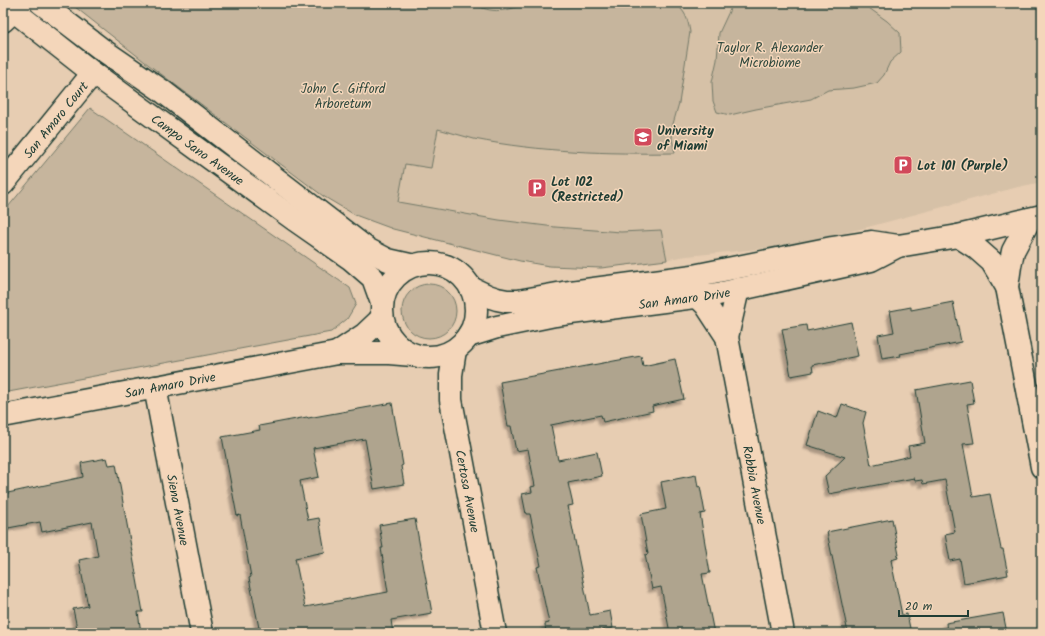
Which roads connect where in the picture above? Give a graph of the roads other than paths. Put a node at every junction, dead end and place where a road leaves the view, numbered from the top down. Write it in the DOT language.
graph roads {
  1 [pos="41,3"];
  2 [pos="11,10"];
  3 [pos="93,73"];
  4 [pos="3,184"];
  5 [pos="1036,218"];
  6 [pos="958,236"];
  7 [pos="898,246"];
  8 [pos="410,266"];
  9 [pos="714,272"];
  10 [pos="1007,287"];
  11 [pos="471,288"];
  12 [pos="738,289"];
  13 [pos="698,297"];
  14 [pos="664,301"];
  15 [pos="382,310"];
  16 [pos="727,338"];
  17 [pos="461,343"];
  18 [pos="338,353"];
  19 [pos="413,355"];
  20 [pos="155,387"];
  21 [pos="3,416"];
  22 [pos="1042,467"];
  23 [pos="202,633"];
  24 [pos="495,633"];
  25 [pos="783,633"];
  1 -- 8 [label="street, Campo Sano Avenue"];
  2 -- 3 [label="street, Campo Sano Avenue"];
  3 -- 4 [label="street, San Amaro Court"];
  3 -- 15 [label="street, Campo Sano Avenue"];
  5 -- 6 [label="street, San Amaro Drive"];
  5 -- 10 [label="street"];
  6 -- 7 [label="street, San Amaro Drive"];
  6 -- 10 [label="street"];
  7 -- 9 [label="street, San Amaro Drive"];
  7 -- 12 [label="street, San Amaro Drive"];
  8 -- 11 [label="street"];
  8 -- 15 [label="street"];
  9 -- 11 [label="street, San Amaro Drive"];
  9 -- 14 [label="street"];
  10 -- 22 [label="street"];
  11 -- 17 [label="street"];
  12 -- 13 [label="street, San Amaro Drive"];
  12 -- 16 [label="street, Robbia Avenue"];
  13 -- 14 [label="street, San Amaro Drive"];
  13 -- 16 [label="street, Robbia Avenue"];
  14 -- 17 [label="street, San Amaro Drive"];
  15 -- 18 [label="street, San Amaro Drive"];
  15 -- 19 [label="street"];
  16 -- 25 [label="street, Robbia Avenue"];
  17 -- 19 [label="street"];
  17 -- 24 [label="street, Certosa Avenue"];
  18 -- 19 [label="street, San Amaro Drive"];
  18 -- 20 [label="street, San Amaro Drive"];
  20 -- 21 [label="street, San Amaro Drive"];
  20 -- 23 [label="street, Siena Avenue"];
}
